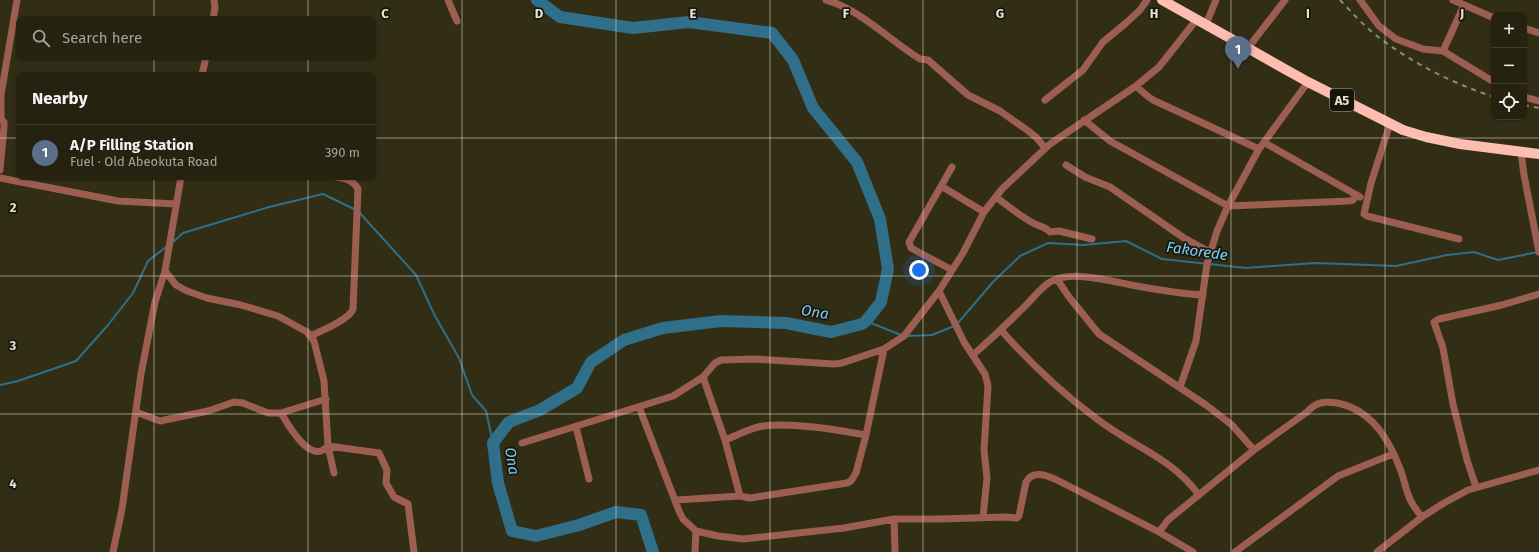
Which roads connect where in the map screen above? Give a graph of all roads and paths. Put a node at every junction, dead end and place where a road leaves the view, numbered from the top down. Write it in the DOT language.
graph roads {
  1 [pos="17,0"];
  2 [pos="214,0"];
  3 [pos="448,0"];
  4 [pos="826,0"];
  5 [pos="1147,0"];
  6 [pos="1162,0"];
  7 [pos="1216,0"];
  8 [pos="1285,0"];
  9 [pos="1360,0"];
  10 [pos="1453,0"];
  11 [pos="1464,4"];
  12 [pos="213,16"];
  13 [pos="1491,17"];
  14 [pos="457,21"];
  15 [pos="1201,22"];
  16 [pos="1527,29"];
  17 [pos="1539,33"];
  18 [pos="1248,48"];
  19 [pos="1443,50"];
  20 [pos="205,60"];
  21 [pos="203,72"];
  22 [pos="1491,80"];
  23 [pos="1308,82"];
  24 [pos="1136,86"];
  25 [pos="1527,98"];
  26 [pos="1045,100"];
  27 [pos="1539,101"];
  28 [pos="0,119"];
  29 [pos="1084,120"];
  30 [pos="1390,124"];
  31 [pos="1265,142"];
  32 [pos="1045,148"];
  33 [pos="1259,150"];
  34 [pos="1521,152"];
  35 [pos="1539,154"];
  36 [pos="1066,165"];
  37 [pos="952,166"];
  38 [pos="0,170"];
  39 [pos="0,178"];
  40 [pos="180,180"];
  41 [pos="348,180"];
  42 [pos="941,186"];
  43 [pos="1357,195"];
  44 [pos="996,197"];
  45 [pos="1366,200"];
  46 [pos="176,204"];
  47 [pos="1228,206"];
  48 [pos="984,212"];
  49 [pos="1092,239"];
  50 [pos="1459,239"];
  51 [pos="1210,252"];
  52 [pos="1539,252"];
  53 [pos="952,270"];
  54 [pos="164,271"];
  55 [pos="1057,279"];
  56 [pos="939,291"];
  57 [pos="1539,294"];
  58 [pos="1203,295"];
  59 [pos="1001,330"];
  60 [pos="310,336"];
  61 [pos="884,349"];
  62 [pos="973,355"];
  63 [pos="704,377"];
  64 [pos="1180,387"];
  65 [pos="326,399"];
  66 [pos="639,407"];
  67 [pos="136,412"];
  68 [pos="281,413"];
  69 [pos="576,427"];
  70 [pos="866,435"];
  71 [pos="726,440"];
  72 [pos="522,443"];
  73 [pos="328,446"];
  74 [pos="1254,450"];
  75 [pos="1393,454"];
  76 [pos="1539,470"];
  77 [pos="334,473"];
  78 [pos="590,479"];
  79 [pos="1476,487"];
  80 [pos="1199,495"];
  81 [pos="740,496"];
  82 [pos="676,500"];
  83 [pos="984,517"];
  84 [pos="1422,517"];
  85 [pos="894,519"];
  86 [pos="696,531"];
  87 [pos="1159,532"];
  88 [pos="113,552"];
  89 [pos="414,552"];
  90 [pos="695,552"];
  91 [pos="895,552"];
  92 [pos="1193,552"];
  93 [pos="1235,552"];
  94 [pos="1378,552"];
  1 -- 28 [label="street"];
  2 -- 12 [label="street"];
  3 -- 14 [label="street"];
  4 -- 32 [label="street"];
  5 -- 26 [label="street"];
  6 -- 15 [label="highway, A5"];
  7 -- 15 [label="street"];
  8 -- 18 [label="street"];
  9 -- 19 [label="street"];
  10 -- 11 [label="street"];
  11 -- 13 [label="street"];
  11 -- 19 [label="street"];
  15 -- 18 [label="highway, A5"];
  15 -- 24 [label="street"];
  16 -- 17 [label="street"];
  18 -- 23 [label="highway, A5"];
  19 -- 22 [label="street"];
  20 -- 21 [label="street"];
  23 -- 30 [label="highway, A5"];
  23 -- 31 [label="street"];
  24 -- 29 [label="street"];
  24 -- 33 [label="street"];
  25 -- 27 [label="street"];
  28 -- 38 [label="street"];
  29 -- 32 [label="street"];
  29 -- 47 [label="street"];
  30 -- 34 [label="highway, A5"];
  30 -- 45 [label="street"];
  31 -- 33 [label="street"];
  31 -- 43 [label="street"];
  32 -- 44 [label="street"];
  33 -- 47 [label="street"];
  34 -- 35 [label="highway, A5"];
  34 -- 52 [label="street"];
  36 -- 51 [label="street"];
  37 -- 42 [label="street"];
  39 -- 46 [label="street"];
  40 -- 46 [label="street"];
  41 -- 60 [label="street"];
  42 -- 48 [label="street"];
  42 -- 53 [label="street"];
  43 -- 45 [label="street"];
  43 -- 47 [label="street"];
  44 -- 48 [label="street"];
  44 -- 49 [label="street"];
  45 -- 50 [label="street"];
  46 -- 54 [label="street"];
  47 -- 51 [label="street"];
  48 -- 53 [label="street"];
  51 -- 58 [label="street"];
  53 -- 56 [label="street"];
  54 -- 60 [label="street"];
  54 -- 67 [label="street"];
  55 -- 58 [label="street"];
  55 -- 59 [label="street"];
  55 -- 64 [label="street"];
  56 -- 61 [label="street"];
  56 -- 62 [label="street"];
  57 -- 79 [label="street"];
  58 -- 64 [label="street"];
  59 -- 62 [label="street"];
  59 -- 80 [label="street"];
  60 -- 65 [label="street"];
  61 -- 63 [label="street"];
  61 -- 70 [label="street"];
  62 -- 83 [label="street"];
  63 -- 66 [label="street"];
  63 -- 71 [label="street"];
  64 -- 74 [label="street"];
  65 -- 68 [label="street"];
  65 -- 73 [label="street"];
  66 -- 69 [label="street"];
  66 -- 82 [label="street"];
  67 -- 68 [label="street"];
  67 -- 88 [label="street"];
  68 -- 73 [label="street"];
  69 -- 72 [label="street"];
  69 -- 78 [label="street"];
  70 -- 71 [label="street"];
  70 -- 81 [label="street"];
  71 -- 81 [label="street"];
  73 -- 77 [label="street"];
  73 -- 89 [label="street"];
  74 -- 75 [label="street"];
  74 -- 80 [label="street"];
  75 -- 84 [label="street"];
  75 -- 93 [label="street"];
  76 -- 79 [label="street"];
  79 -- 84 [label="street"];
  80 -- 87 [label="street"];
  81 -- 82 [label="street"];
  82 -- 86 [label="street"];
  83 -- 85 [label="street"];
  83 -- 87 [label="street"];
  84 -- 94 [label="street"];
  85 -- 86 [label="street"];
  85 -- 91 [label="street"];
  86 -- 90 [label="street"];
  87 -- 92 [label="street"];
}
